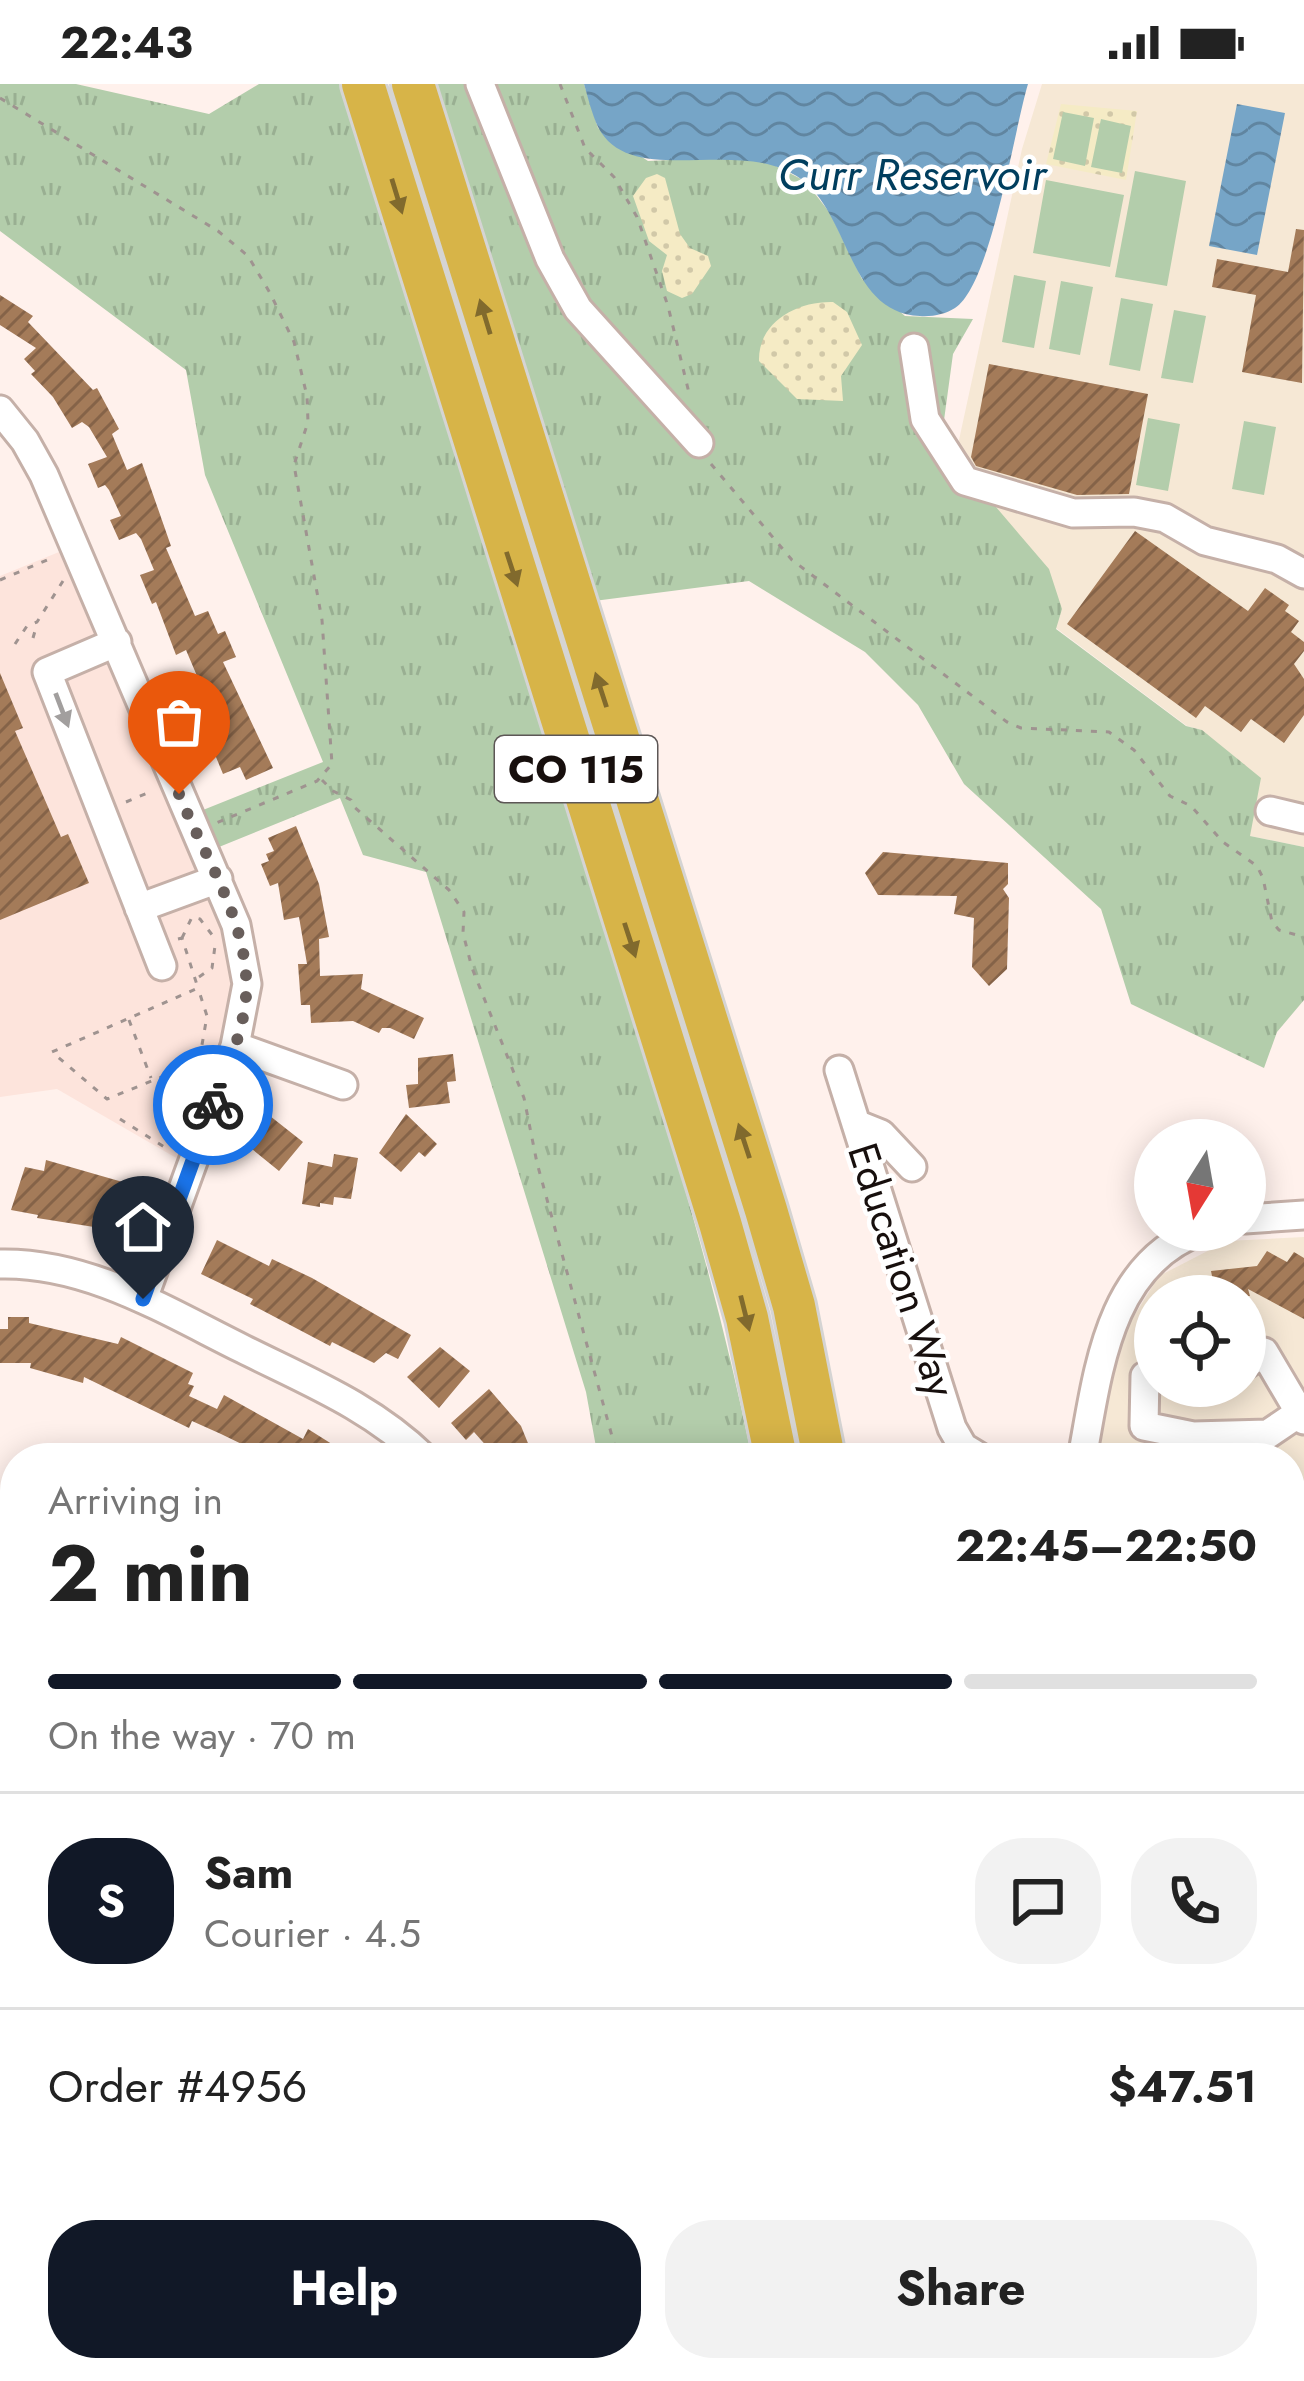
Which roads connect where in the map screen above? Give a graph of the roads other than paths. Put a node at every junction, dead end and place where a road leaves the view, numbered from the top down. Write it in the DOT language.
graph roads {
  1 [pos="363,84"];
  2 [pos="413,84"];
  3 [pos="479,84"];
  4 [pos="914,348"];
  5 [pos="0,410"];
  6 [pos="699,442"];
  7 [pos="1304,574"];
  8 [pos="117,642"];
  9 [pos="1270,811"];
  10 [pos="1304,819"];
  11 [pos="218,879"];
  12 [pos="140,908"];
  13 [pos="166,954"];
  14 [pos="235,1046"];
  15 [pos="839,1070"];
  16 [pos="343,1085"];
  17 [pos="856,1124"];
  18 [pos="912,1167"];
  19 [pos="1304,1215"];
  20 [pos="1266,1218"];
  21 [pos="1168,1251"];
  22 [pos="0,1264"];
  23 [pos="143,1299"];
  24 [pos="1266,1355"];
  25 [pos="1099,1367"];
  26 [pos="1134,1373"];
  27 [pos="1146,1407"];
  28 [pos="1301,1416"];
  29 [pos="407,1443"];
  30 [pos="773,1443"];
  31 [pos="821,1443"];
  32 [pos="961,1443"];
  33 [pos="1085,1443"];
  1 -- 30 [label="highway, CO 115, one-way"];
  31 -- 2 [label="highway, CO 115, one-way"];
  3 -- 6 [label="street"];
  4 -- 7 [label="street"];
  5 -- 8 [label="street"];
  8 -- 11 [label="street"];
  8 -- 12 [label="street, one-way"];
  9 -- 10 [label="street"];
  11 -- 12 [label="street"];
  11 -- 14 [label="street"];
  12 -- 13 [label="street"];
  14 -- 16 [label="street"];
  14 -- 23 [label="street"];
  15 -- 17 [label="street, Education Way"];
  17 -- 18 [label="street"];
  17 -- 32 [label="street, Education Way"];
  19 -- 20 [label="street"];
  21 -- 25 [label="street"];
  22 -- 23 [label="street"];
  23 -- 29 [label="street"];
  24 -- 28 [label="street"];
  25 -- 26 [label="street"];
  25 -- 33 [label="street"];
  27 -- 28 [label="street"];
}
